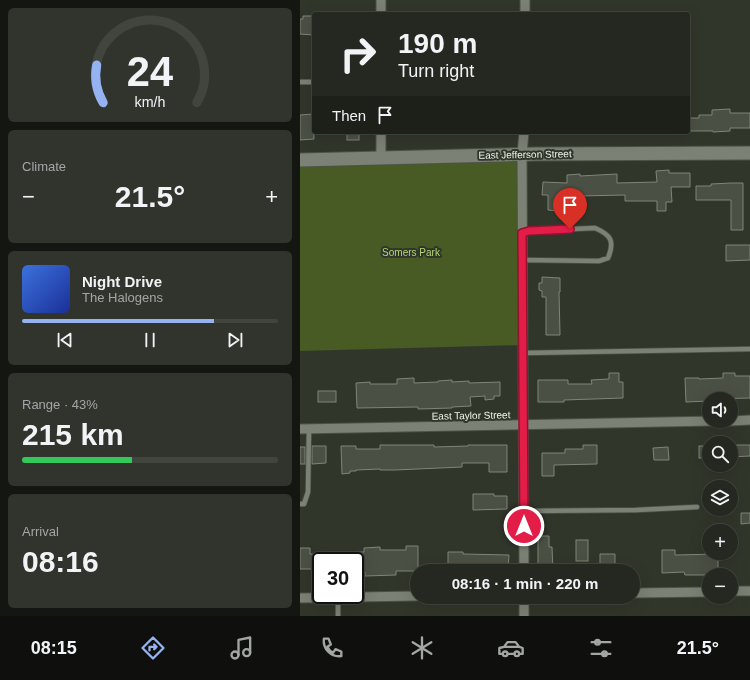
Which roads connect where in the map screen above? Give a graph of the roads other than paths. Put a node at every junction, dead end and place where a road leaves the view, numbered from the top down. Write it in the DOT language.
graph roads {
  1 [pos="381,0"];
  2 [pos="525,0"];
  3 [pos="381,12"];
  4 [pos="525,12"];
  5 [pos="300,82"];
  6 [pos="312,82"];
  7 [pos="381,134"];
  8 [pos="524,134"];
  9 [pos="750,153"];
  10 [pos="522,154"];
  11 [pos="381,158"];
  12 [pos="300,160"];
  13 [pos="522,233"];
  14 [pos="522,260"];
  15 [pos="750,349"];
  16 [pos="523,353"];
  17 [pos="750,420"];
  18 [pos="702,421"];
  19 [pos="738,421"];
  20 [pos="523,425"];
  21 [pos="305,429"];
  22 [pos="300,504"];
  23 [pos="697,507"];
  24 [pos="524,511"];
  25 [pos="524,564"];
  26 [pos="750,591"];
  27 [pos="702,592"];
  28 [pos="738,592"];
  29 [pos="640,593"];
  30 [pos="410,596"];
  31 [pos="364,597"];
  32 [pos="300,598"];
  33 [pos="312,598"];
  34 [pos="338,604"];
  35 [pos="524,604"];
  36 [pos="338,616"];
  37 [pos="524,616"];
  1 -- 3 [label="street"];
  2 -- 4 [label="street"];
  5 -- 6 [label="lane"];
  7 -- 11 [label="street"];
  8 -- 10 [label="street"];
  9 -- 10 [label="street, East Jefferson Street"];
  10 -- 11 [label="street, East Jefferson Street"];
  10 -- 13 [label="street"];
  11 -- 12 [label="street, East Jefferson Street"];
  13 -- 14 [label="street"];
  13 -- 14 [label="lane"];
  14 -- 16 [label="street"];
  15 -- 16 [label="lane"];
  16 -- 20 [label="street"];
  17 -- 19 [label="street"];
  18 -- 20 [label="street, East Taylor Street"];
  20 -- 21 [label="street, East Taylor Street"];
  20 -- 24 [label="street"];
  21 -- 22 [label="lane"];
  23 -- 24 [label="lane"];
  24 -- 25 [label="street"];
  26 -- 28 [label="street"];
  27 -- 29 [label="street"];
  30 -- 31 [label="street"];
  32 -- 33 [label="street"];
  34 -- 36 [label="lane"];
  35 -- 37 [label="street"];
}
